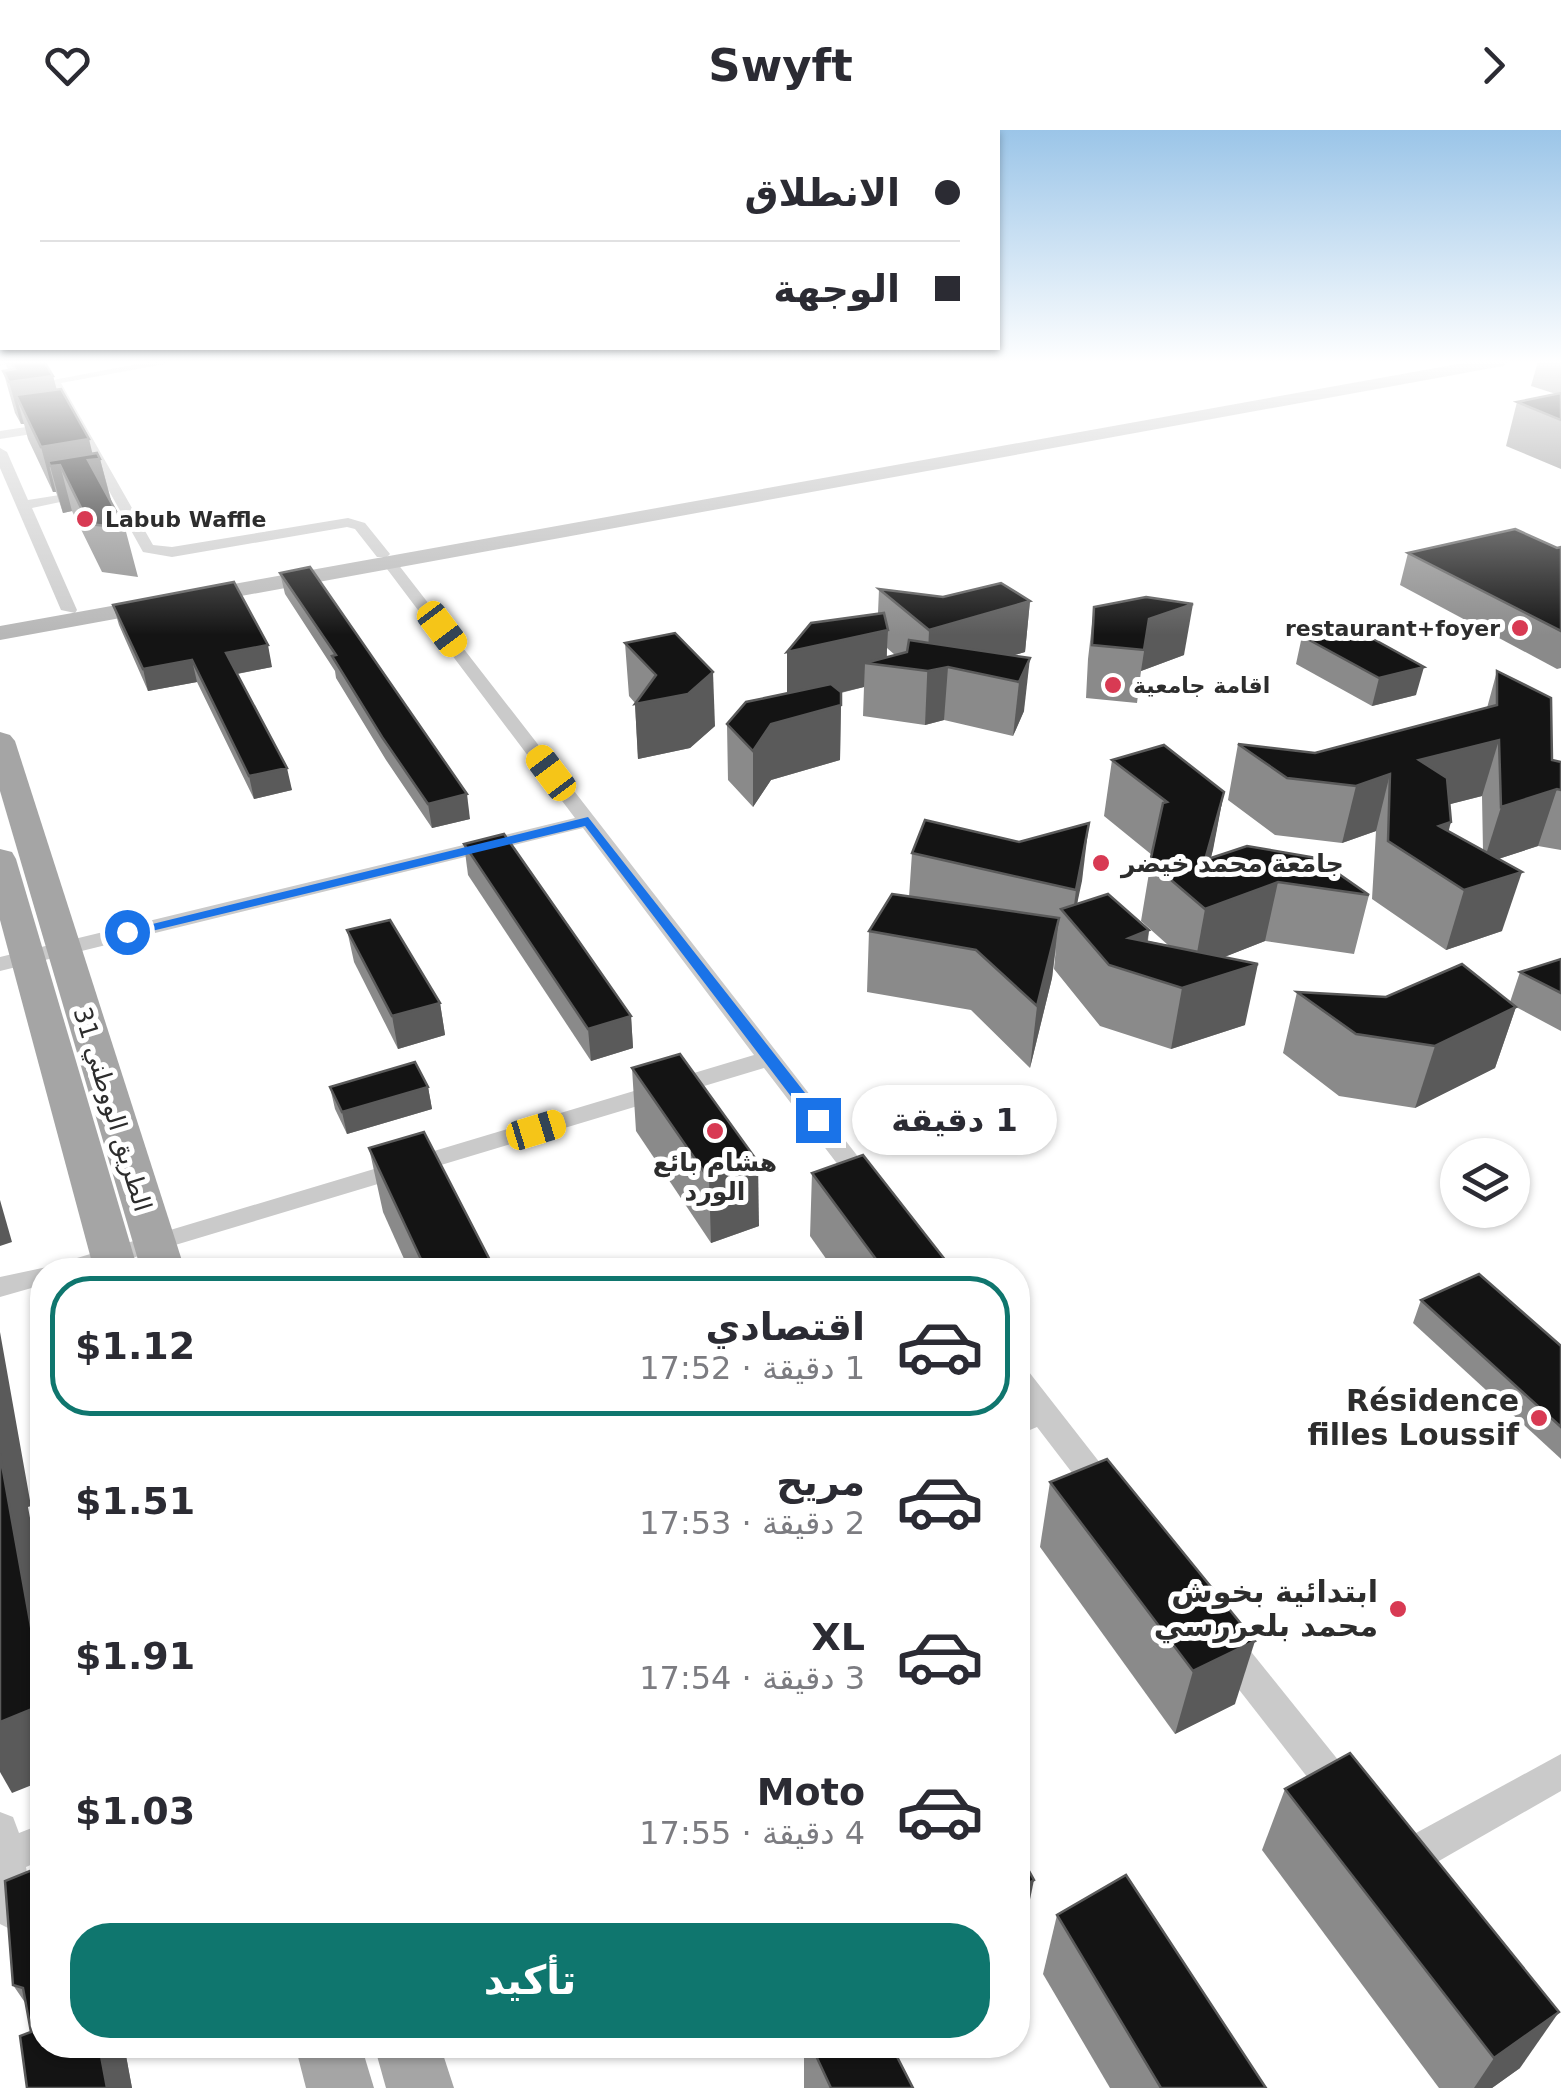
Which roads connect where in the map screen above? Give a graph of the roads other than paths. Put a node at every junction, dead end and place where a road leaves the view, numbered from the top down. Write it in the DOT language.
graph roads {
  1 [pos="0,452"];
  2 [pos="92,452"];
  3 [pos="958,452"];
  4 [pos="984,452"];
  5 [pos="114,490"];
  6 [pos="22,505"];
  7 [pos="385,558"];
  8 [pos="69,610"];
  9 [pos="0,623"];
  10 [pos="0,632"];
  11 [pos="0,741"];
  12 [pos="588,821"];
  13 [pos="0,859"];
  14 [pos="63,948"];
  15 [pos="12,960"];
  16 [pos="770,1058"];
  17 [pos="878,1199"];
  18 [pos="159,1255"];
  19 [pos="113,1258"];
  20 [pos="30,1278"];
  21 [pos="0,1287"];
  22 [pos="1030,1418"];
  23 [pos="1125,1517"];
  24 [pos="1207,1622"];
  25 [pos="1561,1771"];
  26 [pos="30,1844"];
  27 [pos="1,1849"];
  28 [pos="21,1955"];
  29 [pos="332,2058"];
  30 [pos="410,2058"];
  31 [pos="340,2088"];
  32 [pos="420,2088"];
  1 -- 6 [label="street"];
  2 -- 5 [label="street"];
  3 -- 7 [label="main road"];
  4 -- 7 [label="main road"];
  5 -- 6 [label="street"];
  5 -- 7 [label="street"];
  6 -- 8 [label="street"];
  7 -- 8 [label="main road"];
  7 -- 10 [label="main road"];
  7 -- 12 [label="street"];
  8 -- 9 [label="main road"];
  11 -- 14 [label="main road, الطريق الووطني 31"];
  12 -- 14 [label="street"];
  12 -- 16 [label="street"];
  13 -- 15 [label="main road"];
  14 -- 15 [label="street"];
  14 -- 18 [label="main road, الطريق الووطني 31"];
  15 -- 19 [label="main road"];
  16 -- 17 [label="street"];
  16 -- 18 [label="street"];
  20 -- 21 [label="street"];
  22 -- 23 [label="street"];
  24 -- 25 [label="street"];
  26 -- 27 [label="street"];
  27 -- 28 [label="street"];
  29 -- 31 [label="main road"];
  30 -- 32 [label="main road"];
}
